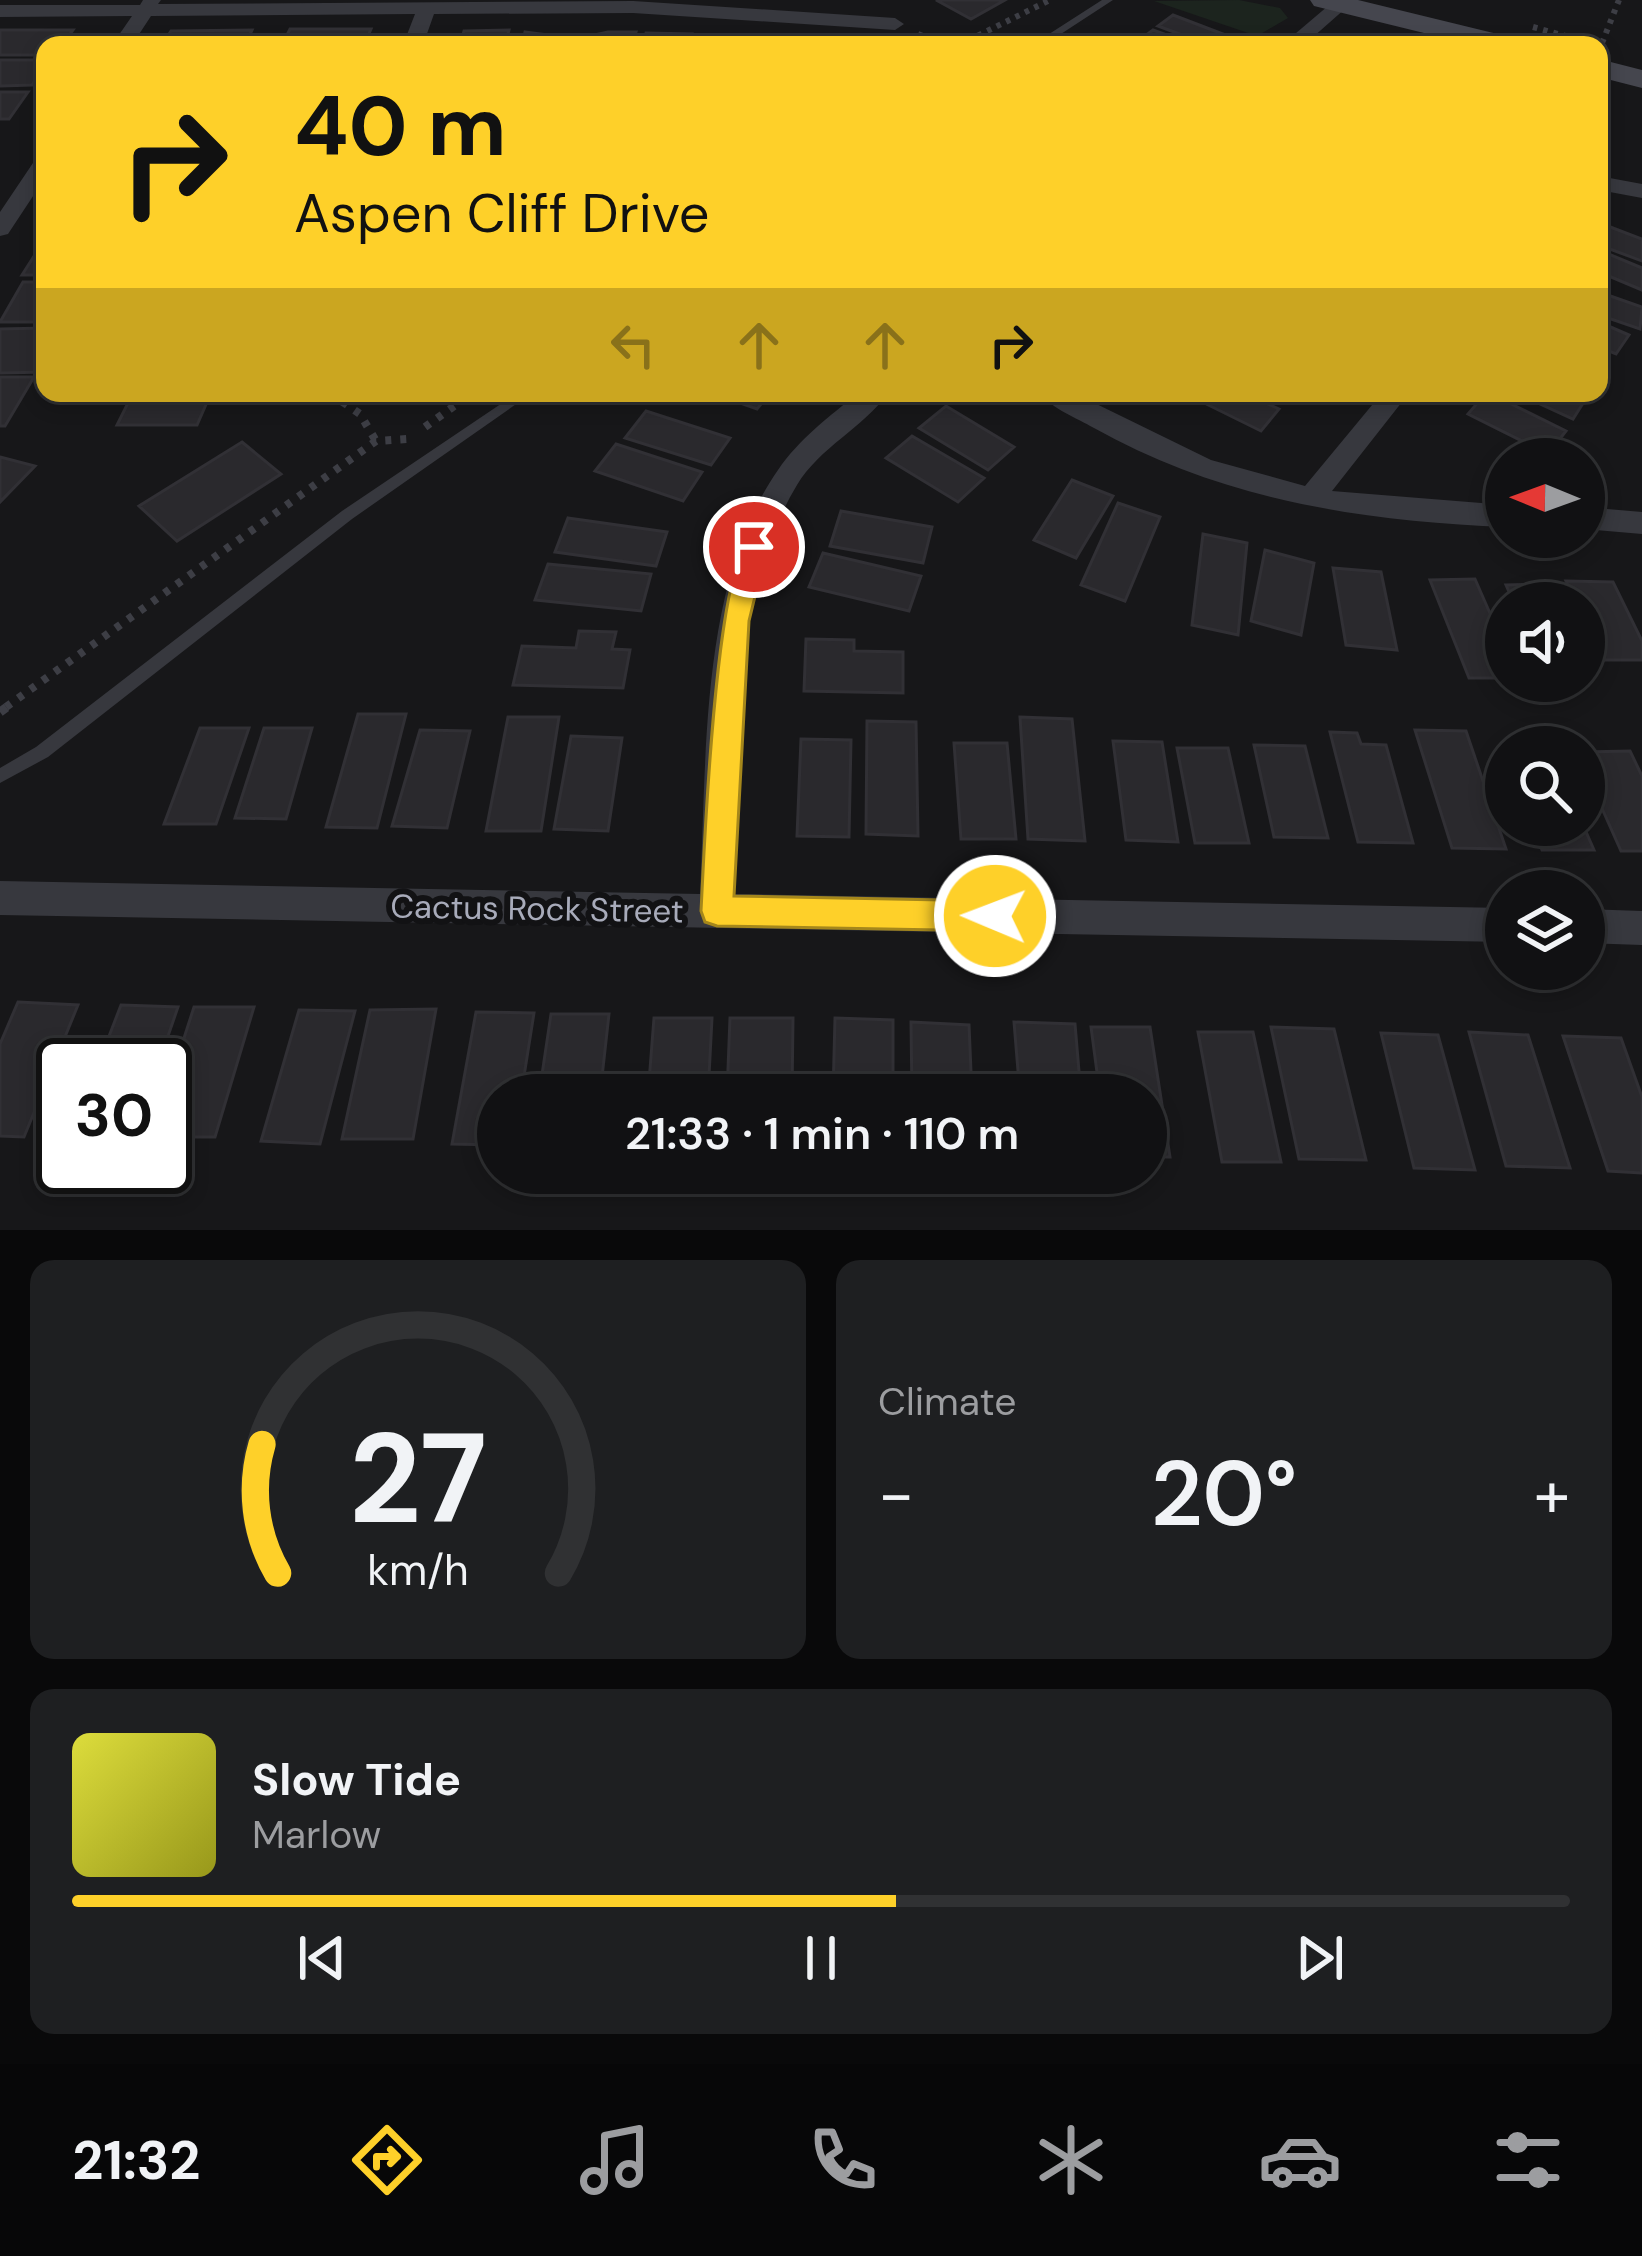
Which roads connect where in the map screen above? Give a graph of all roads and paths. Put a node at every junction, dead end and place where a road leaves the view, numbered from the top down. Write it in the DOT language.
graph roads {
  1 [pos="1050,0"];
  2 [pos="1108,0"];
  3 [pos="1619,0"];
  4 [pos="1337,1"];
  5 [pos="149,5"];
  6 [pos="427,8"];
  7 [pos="0,10"];
  8 [pos="895,24"];
  9 [pos="128,36"];
  10 [pos="416,36"];
  11 [pos="977,36"];
  12 [pos="1051,36"];
  13 [pos="1301,36"];
  14 [pos="1473,36"];
  15 [pos="1607,36"];
  16 [pos="1608,61"];
  17 [pos="1642,79"];
  18 [pos="36,175"];
  19 [pos="1608,183"];
  20 [pos="1642,191"];
  21 [pos="0,229"];
  22 [pos="343,402"];
  23 [pos="459,402"];
  24 [pos="513,402"];
  25 [pos="864,402"];
  26 [pos="1070,402"];
  27 [pos="1389,402"];
  28 [pos="376,441"];
  29 [pos="1311,498"];
  30 [pos="1485,515"];
  31 [pos="1605,520"];
  32 [pos="1642,523"];
  33 [pos="0,712"];
  34 [pos="0,776"];
  35 [pos="0,898"];
  36 [pos="717,911"];
  37 [pos="1485,925"];
  38 [pos="1605,927"];
  39 [pos="1642,928"];
  1 -- 11 [label="path"];
  2 -- 12 [label="lane"];
  3 -- 15 [label="path"];
  4 -- 13 [label="street"];
  4 -- 14 [label="street"];
  5 -- 6 [label="street"];
  5 -- 7 [label="street"];
  5 -- 9 [label="street"];
  6 -- 8 [label="street"];
  6 -- 10 [label="street"];
  16 -- 17 [label="street"];
  18 -- 21 [label="street"];
  19 -- 20 [label="street"];
  22 -- 28 [label="path"];
  23 -- 28 [label="path"];
  24 -- 34 [label="lane"];
  25 -- 36 [label="street"];
  26 -- 29 [label="street"];
  27 -- 29 [label="street"];
  28 -- 33 [label="path"];
  29 -- 30 [label="street"];
  31 -- 32 [label="street"];
  35 -- 36 [label="street, Cactus Rock Street"];
  36 -- 37 [label="street, Cactus Rock Street"];
  38 -- 39 [label="street"];
}
